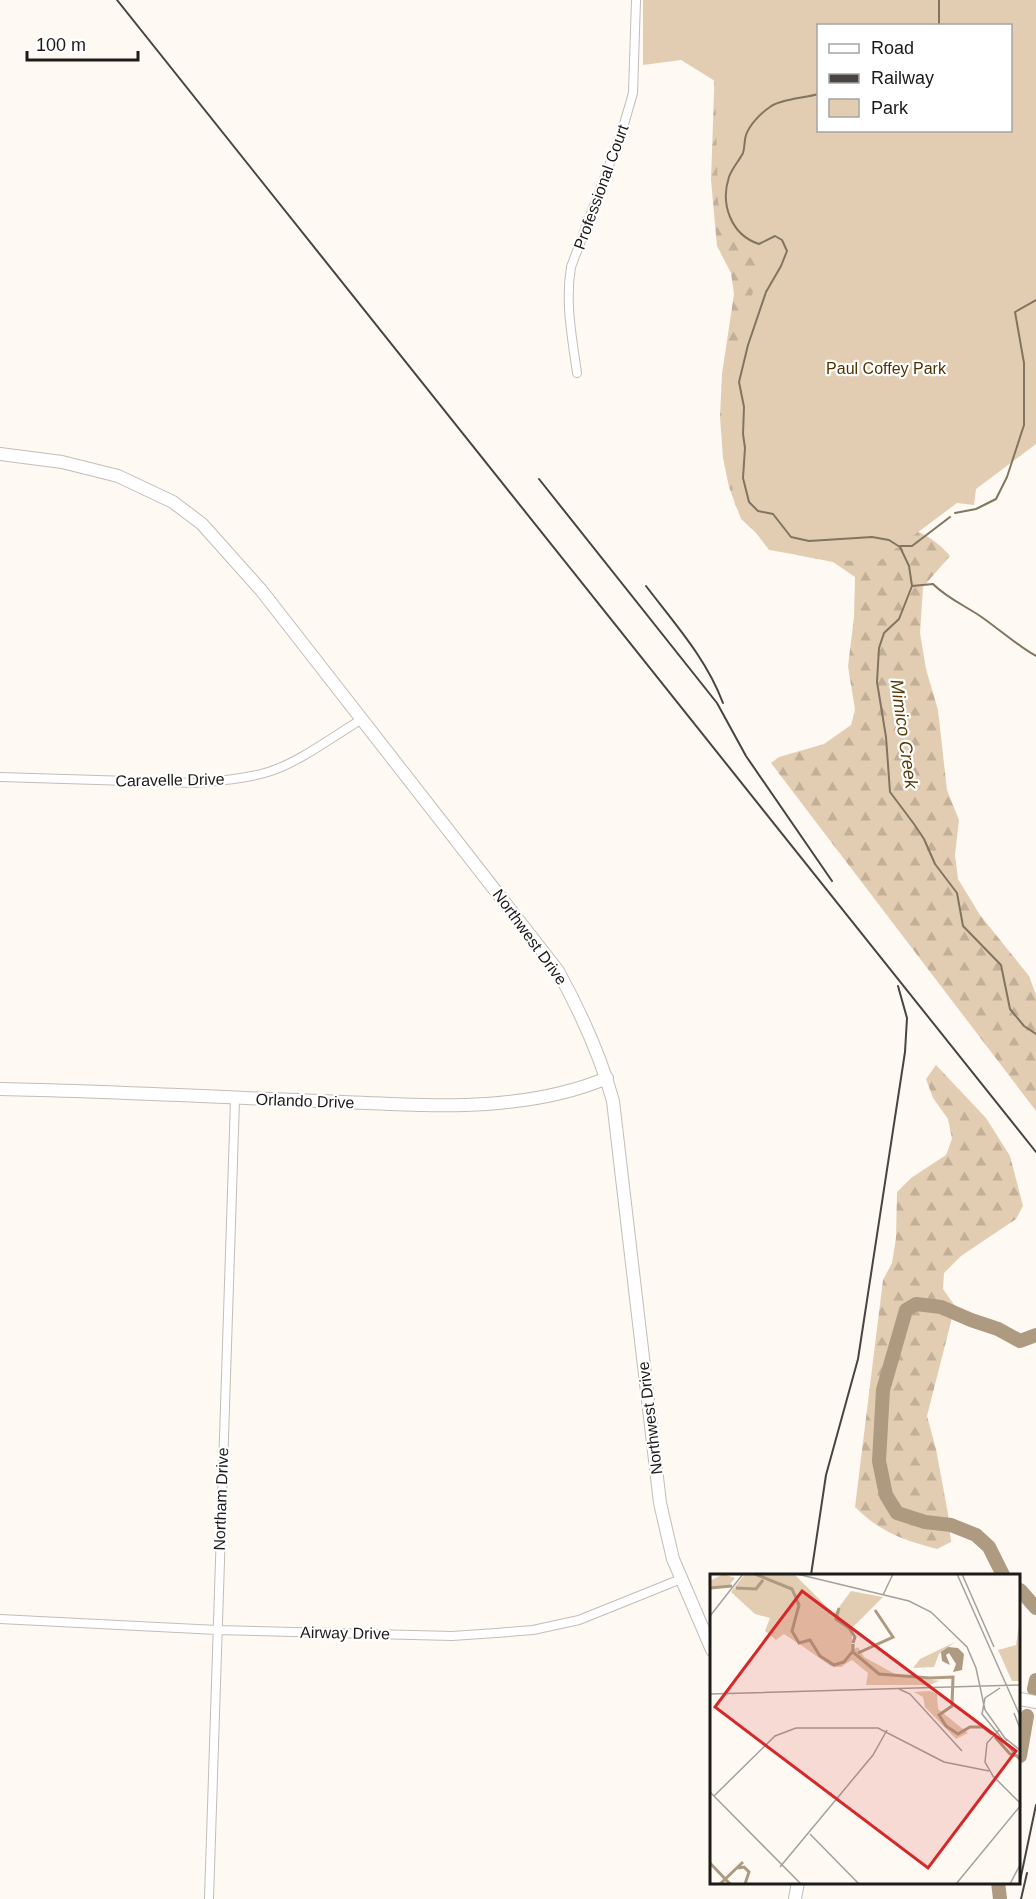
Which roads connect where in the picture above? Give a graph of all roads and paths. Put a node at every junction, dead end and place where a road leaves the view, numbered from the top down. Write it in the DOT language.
graph roads {
  1 [pos="636,0"];
  2 [pos="577,373"];
  3 [pos="0,454"];
  4 [pos="362,719"];
  5 [pos="0,777"];
  6 [pos="607,1078"];
  7 [pos="0,1089"];
  8 [pos="235,1099"];
  9 [pos="681,1579"];
  10 [pos="0,1619"];
  11 [pos="216,1630"];
  12 [pos="710,1645"];
  13 [pos="1021,1699"];
  14 [pos="1036,1702"];
  15 [pos="798,1884"];
  16 [pos="209,1899"];
  17 [pos="795,1899"];
  1 -- 2 [label="street, Professional Court"];
  3 -- 4 [label="street, Northwest Drive"];
  4 -- 5 [label="street, Caravelle Drive"];
  4 -- 6 [label="street, Northwest Drive"];
  6 -- 8 [label="street, Orlando Drive"];
  6 -- 9 [label="street, Northwest Drive"];
  7 -- 8 [label="street, Orlando Drive"];
  8 -- 11 [label="street, Northam Drive"];
  9 -- 11 [label="street, Airway Drive"];
  9 -- 12 [label="street, Northwest Drive"];
  10 -- 11 [label="street, Airway Drive"];
  11 -- 16 [label="street, Northam Drive"];
  13 -- 14 [label="street"];
  15 -- 17 [label="street"];
}
